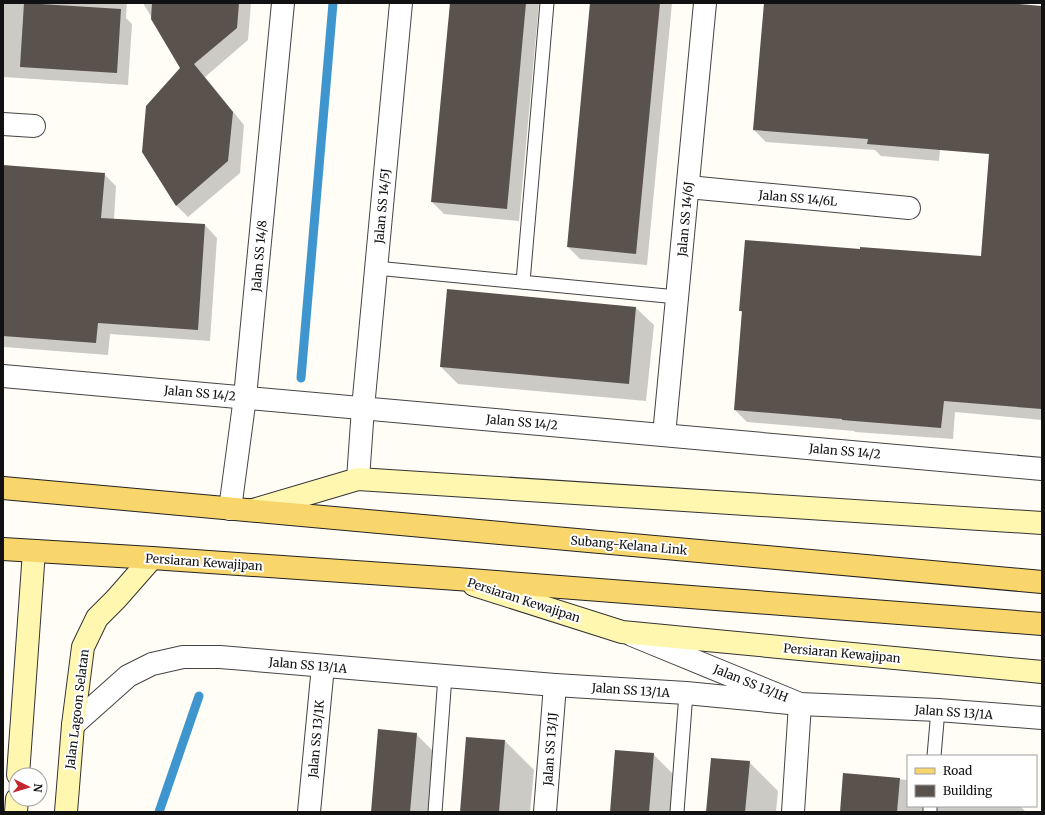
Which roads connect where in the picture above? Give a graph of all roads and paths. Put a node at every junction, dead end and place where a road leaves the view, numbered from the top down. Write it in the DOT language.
graph roads {
  1 [pos="283,3"];
  2 [pos="401,3"];
  3 [pos="547,3"];
  4 [pos="705,3"];
  5 [pos="3,124"];
  6 [pos="34,126"];
  7 [pos="688,187"];
  8 [pos="909,208"];
  9 [pos="376,268"];
  10 [pos="523,282"];
  11 [pos="677,297"];
  12 [pos="3,376"];
  13 [pos="245,398"];
  14 [pos="363,408"];
  15 [pos="664,435"];
  16 [pos="1042,469"];
  17 [pos="358,480"];
  18 [pos="3,488"];
  19 [pos="240,510"];
  20 [pos="1042,524"];
  21 [pos="3,549"];
  22 [pos="34,551"];
  23 [pos="152,558"];
  24 [pos="457,579"];
  25 [pos="1042,582"];
  26 [pos="1042,624"];
  27 [pos="622,632"];
  28 [pos="323,666"];
  29 [pos="1042,672"];
  30 [pos="445,676"];
  31 [pos="555,685"];
  32 [pos="686,694"];
  33 [pos="800,704"];
  34 [pos="938,710"];
  35 [pos="1042,718"];
  36 [pos="73,725"];
  37 [pos="934,755"];
  38 [pos="19,767"];
  39 [pos="66,812"];
  40 [pos="309,812"];
  41 [pos="434,812"];
  42 [pos="545,812"];
  43 [pos="677,812"];
  44 [pos="792,812"];
  1 -- 13 [label="street, Jalan SS 14/8"];
  2 -- 9 [label="street, Jalan SS 14/5J"];
  3 -- 10 [label="lane"];
  4 -- 7 [label="street, Jalan SS 14/6J"];
  5 -- 6 [label="street"];
  7 -- 8 [label="street, Jalan SS 14/6L"];
  7 -- 11 [label="street, Jalan SS 14/6J"];
  9 -- 10 [label="lane"];
  9 -- 14 [label="street, Jalan SS 14/5J"];
  10 -- 11 [label="lane"];
  11 -- 15 [label="street, Jalan SS 14/6J"];
  12 -- 13 [label="street, Jalan SS 14/2"];
  13 -- 14 [label="street, Jalan SS 14/2"];
  13 -- 19 [label="street, Jalan SS 14/8"];
  14 -- 15 [label="street, Jalan SS 14/2"];
  14 -- 17 [label="street, Jalan SS 14/5J"];
  15 -- 16 [label="street, Jalan SS 14/2"];
  17 -- 19 [label="main road"];
  17 -- 20 [label="main road"];
  18 -- 19 [label="main road"];
  19 -- 25 [label="main road, Subang-Kelana Link"];
  21 -- 22 [label="main road, Persiaran Kewajipan"];
  22 -- 23 [label="main road, Persiaran Kewajipan"];
  22 -- 38 [label="main road"];
  23 -- 24 [label="main road, Persiaran Kewajipan"];
  23 -- 36 [label="main road, Jalan Lagoon Selatan"];
  24 -- 26 [label="main road"];
  24 -- 27 [label="main road, Persiaran Kewajipan"];
  27 -- 29 [label="main road, Persiaran Kewajipan"];
  27 -- 33 [label="street, Jalan SS 13/1H"];
  28 -- 30 [label="street, Jalan SS 13/1A"];
  28 -- 36 [label="street, Jalan SS 13/1A"];
  28 -- 40 [label="street, Jalan SS 13/1K"];
  30 -- 31 [label="street, Jalan SS 13/1A"];
  30 -- 41 [label="lane"];
  31 -- 32 [label="street, Jalan SS 13/1A"];
  31 -- 42 [label="street, Jalan SS 13/1J"];
  32 -- 33 [label="street, Jalan SS 13/1A"];
  32 -- 43 [label="lane"];
  33 -- 34 [label="street, Jalan SS 13/1A"];
  33 -- 44 [label="street, Jalan SS 13/1H"];
  34 -- 35 [label="street, Jalan SS 13/1A"];
  34 -- 37 [label="lane"];
  36 -- 39 [label="main road, Jalan Lagoon Selatan"];
}
